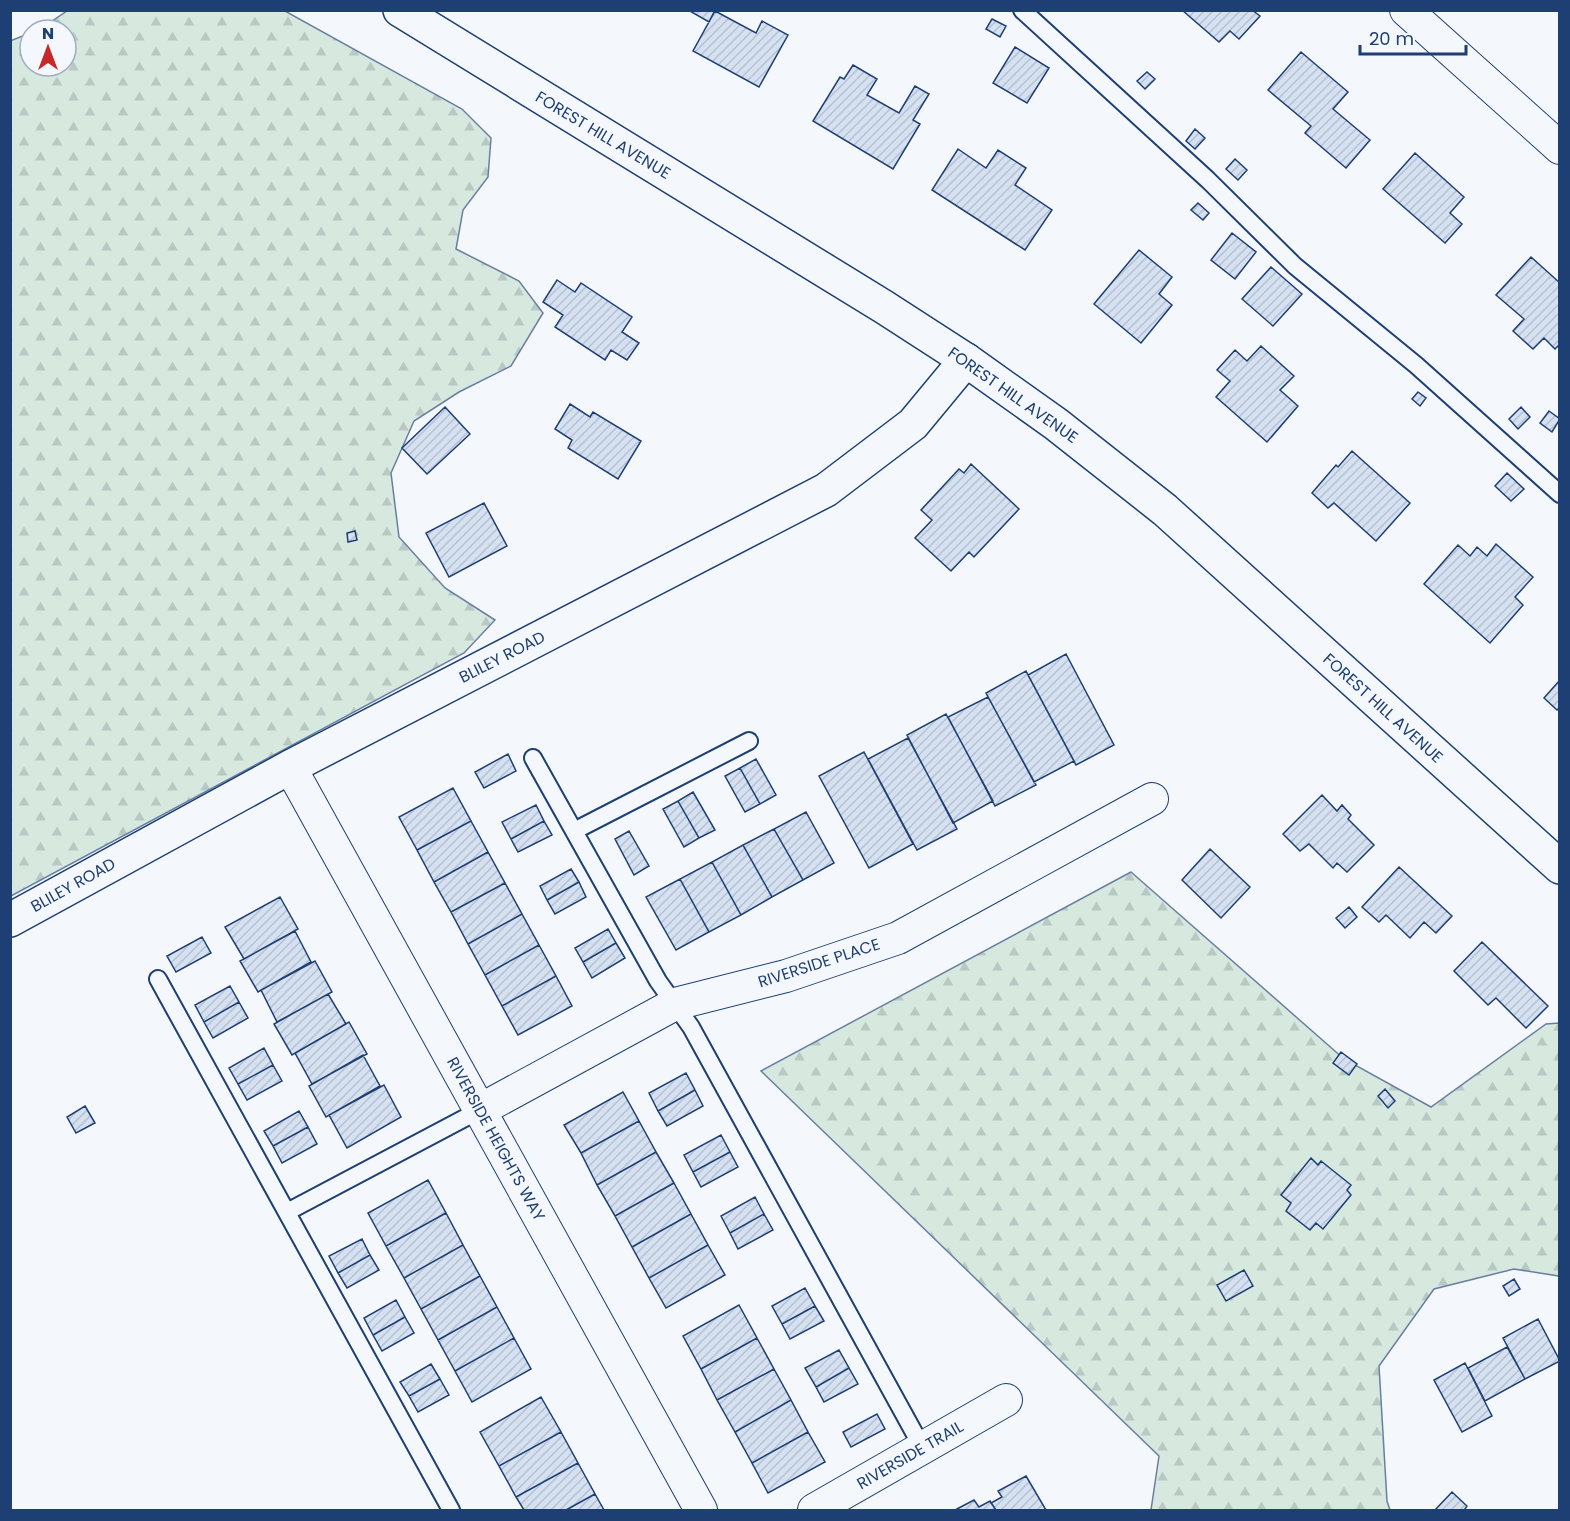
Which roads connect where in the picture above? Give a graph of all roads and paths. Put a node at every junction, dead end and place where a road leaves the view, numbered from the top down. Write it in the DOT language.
graph roads {
  1 [pos="1022,10"];
  2 [pos="1406,10"];
  3 [pos="420,15"];
  4 [pos="1560,148"];
  5 [pos="966,360"];
  6 [pos="1560,494"];
  7 [pos="749,741"];
  8 [pos="533,758"];
  9 [pos="290,767"];
  10 [pos="1152,799"];
  11 [pos="574,831"];
  12 [pos="1560,867"];
  13 [pos="10,920"];
  14 [pos="158,979"];
  15 [pos="675,1004"];
  16 [pos="480,1110"];
  17 [pos="287,1212"];
  18 [pos="1006,1400"];
  19 [pos="921,1447"];
  20 [pos="451,1510"];
  21 [pos="701,1510"];
  22 [pos="814,1510"];
  1 -- 6 [label="lane"];
  2 -- 4 [label="street"];
  3 -- 5 [label="main road, FOREST HILL AVENUE"];
  5 -- 9 [label="main road, BLILEY ROAD"];
  5 -- 12 [label="main road, FOREST HILL AVENUE"];
  7 -- 11 [label="lane"];
  8 -- 11 [label="lane"];
  9 -- 13 [label="main road, BLILEY ROAD"];
  9 -- 16 [label="street, RIVERSIDE HEIGHTS WAY"];
  10 -- 15 [label="street, RIVERSIDE PLACE"];
  11 -- 15 [label="lane"];
  14 -- 17 [label="lane"];
  15 -- 16 [label="street, RIVERSIDE PLACE"];
  15 -- 19 [label="lane"];
  16 -- 17 [label="lane"];
  16 -- 21 [label="street, RIVERSIDE HEIGHTS WAY"];
  17 -- 20 [label="lane"];
  18 -- 19 [label="street, RIVERSIDE TRAIL"];
  19 -- 22 [label="street, RIVERSIDE TRAIL"];
}
